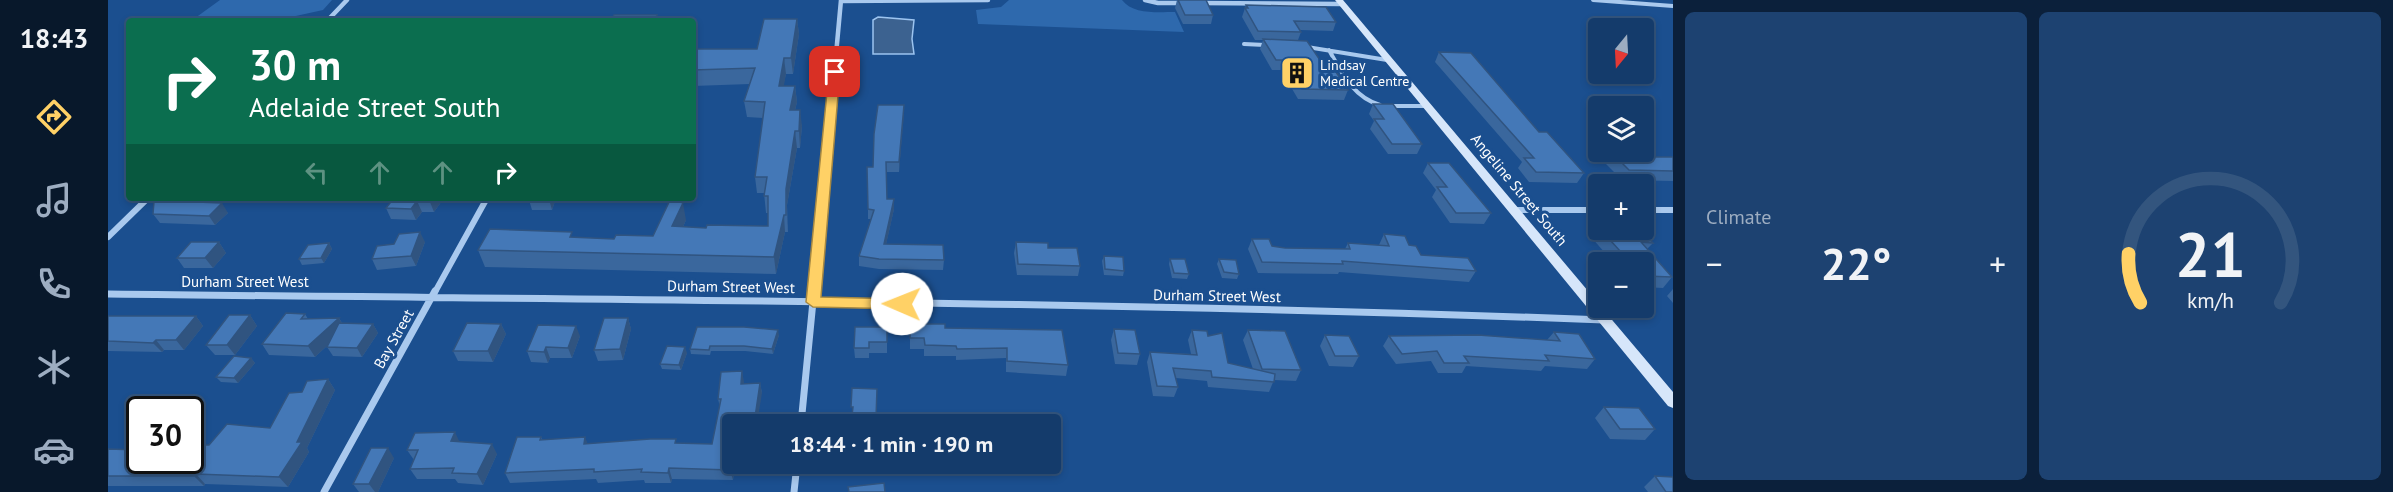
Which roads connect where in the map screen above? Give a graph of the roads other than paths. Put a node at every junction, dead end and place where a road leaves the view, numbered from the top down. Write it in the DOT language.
graph roads {
  1 [pos="347,0"];
  2 [pos="841,0"];
  3 [pos="988,0"];
  4 [pos="1145,0"];
  5 [pos="1593,0"];
  6 [pos="1341,2"];
  7 [pos="1673,6"];
  8 [pos="330,18"];
  9 [pos="1244,44"];
  10 [pos="1267,45"];
  11 [pos="1300,46"];
  12 [pos="1329,50"];
  13 [pos="1388,60"];
  14 [pos="1426,105"];
  15 [pos="145,201"];
  16 [pos="485,201"];
  17 [pos="1514,210"];
  18 [pos="1588,210"];
  19 [pos="1654,210"];
  20 [pos="1673,210"];
  21 [pos="108,237"];
  22 [pos="108,294"];
  23 [pos="432,297"];
  24 [pos="813,302"];
  25 [pos="1605,320"];
  26 [pos="1673,402"];
  27 [pos="802,414"];
  28 [pos="796,474"];
  29 [pos="324,492"];
  30 [pos="794,492"];
  1 -- 8 [label="street"];
  2 -- 3 [label="street"];
  2 -- 24 [label="street"];
  4 -- 6 [label="street"];
  5 -- 7 [label="lane"];
  6 -- 13 [label="main road, Angeline Street South"];
  9 -- 10 [label="lane"];
  11 -- 12 [label="lane"];
  12 -- 13 [label="lane"];
  12 -- 14 [label="lane"];
  13 -- 14 [label="main road, Angeline Street South"];
  14 -- 17 [label="main road, Angeline Street South"];
  15 -- 21 [label="street"];
  16 -- 23 [label="street, Bay Street"];
  17 -- 18 [label="street"];
  17 -- 25 [label="main road, Angeline Street South"];
  19 -- 20 [label="street"];
  22 -- 23 [label="street, Durham Street West"];
  23 -- 24 [label="street, Durham Street West"];
  23 -- 29 [label="street, Bay Street"];
  24 -- 25 [label="street, Durham Street West"];
  24 -- 27 [label="street"];
  25 -- 26 [label="main road, Angeline Street South"];
  28 -- 30 [label="street"];
}
